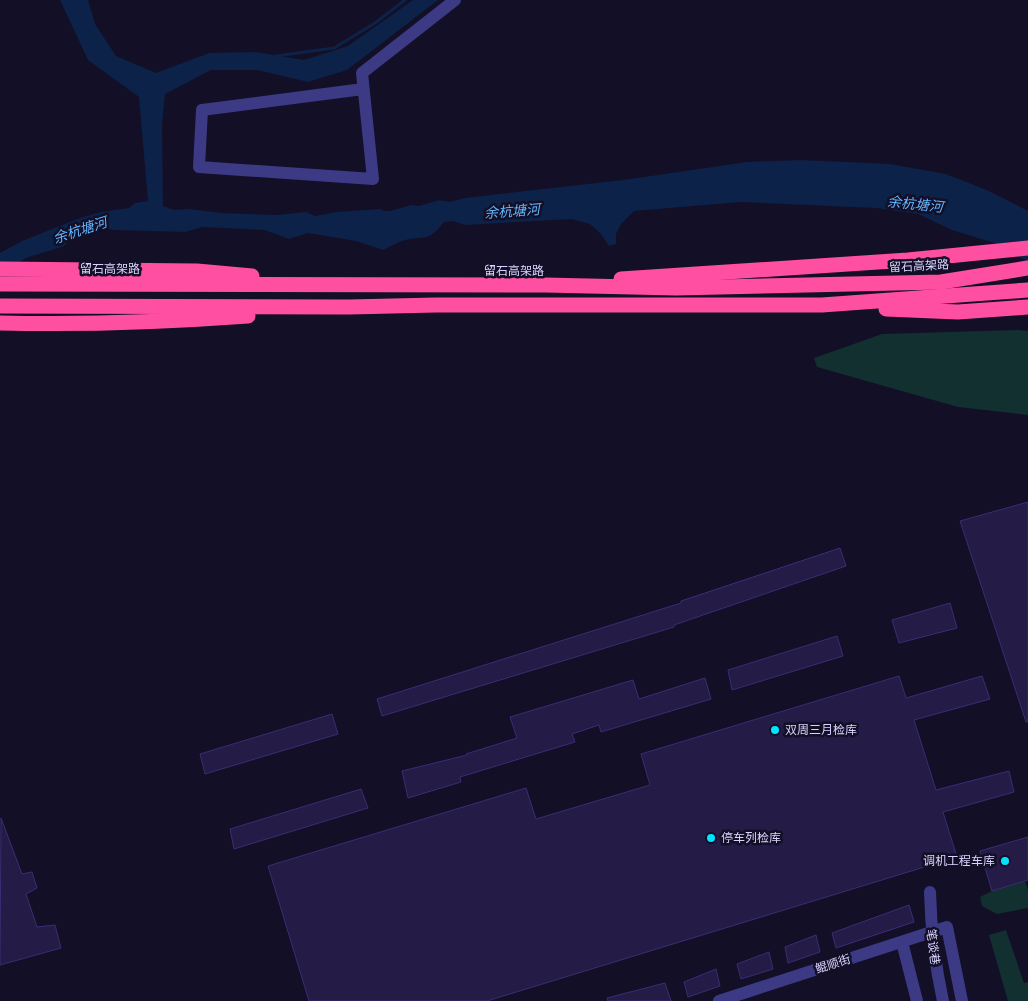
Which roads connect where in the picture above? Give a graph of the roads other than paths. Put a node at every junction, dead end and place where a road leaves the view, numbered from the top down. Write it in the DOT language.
graph roads {
  1 [pos="455,0"];
  2 [pos="363,89"];
  3 [pos="1028,248"];
  4 [pos="1028,268"];
  5 [pos="0,269"];
  6 [pos="0,284"];
  7 [pos="356,285"];
  8 [pos="545,285"];
  9 [pos="1028,290"];
  10 [pos="0,306"];
  11 [pos="822,306"];
  12 [pos="1028,307"];
  13 [pos="349,308"];
  14 [pos="0,323"];
  15 [pos="930,892"];
  16 [pos="946,927"];
  17 [pos="902,942"];
  18 [pos="719,1001"];
  19 [pos="918,1001"];
  20 [pos="943,1001"];
  21 [pos="962,1001"];
  1 -- 2 [label="street"];
  2 -- 2 [label="street"];
  3 -- 8 [label="highway"];
  4 -- 8 [label="highway, 留石高架路"];
  5 -- 7 [label="highway"];
  6 -- 7 [label="highway, 留石高架路"];
  7 -- 8 [label="highway, 留石高架路"];
  9 -- 11 [label="highway"];
  10 -- 13 [label="highway"];
  11 -- 12 [label="highway"];
  11 -- 13 [label="highway"];
  13 -- 14 [label="highway"];
  15 -- 20 [label="street, 笔谈巷, bridge"];
  16 -- 17 [label="street, 鲲顺街"];
  16 -- 21 [label="street, 笔谈巷"];
  17 -- 18 [label="street, 鲲顺街"];
  17 -- 19 [label="street"];
}
